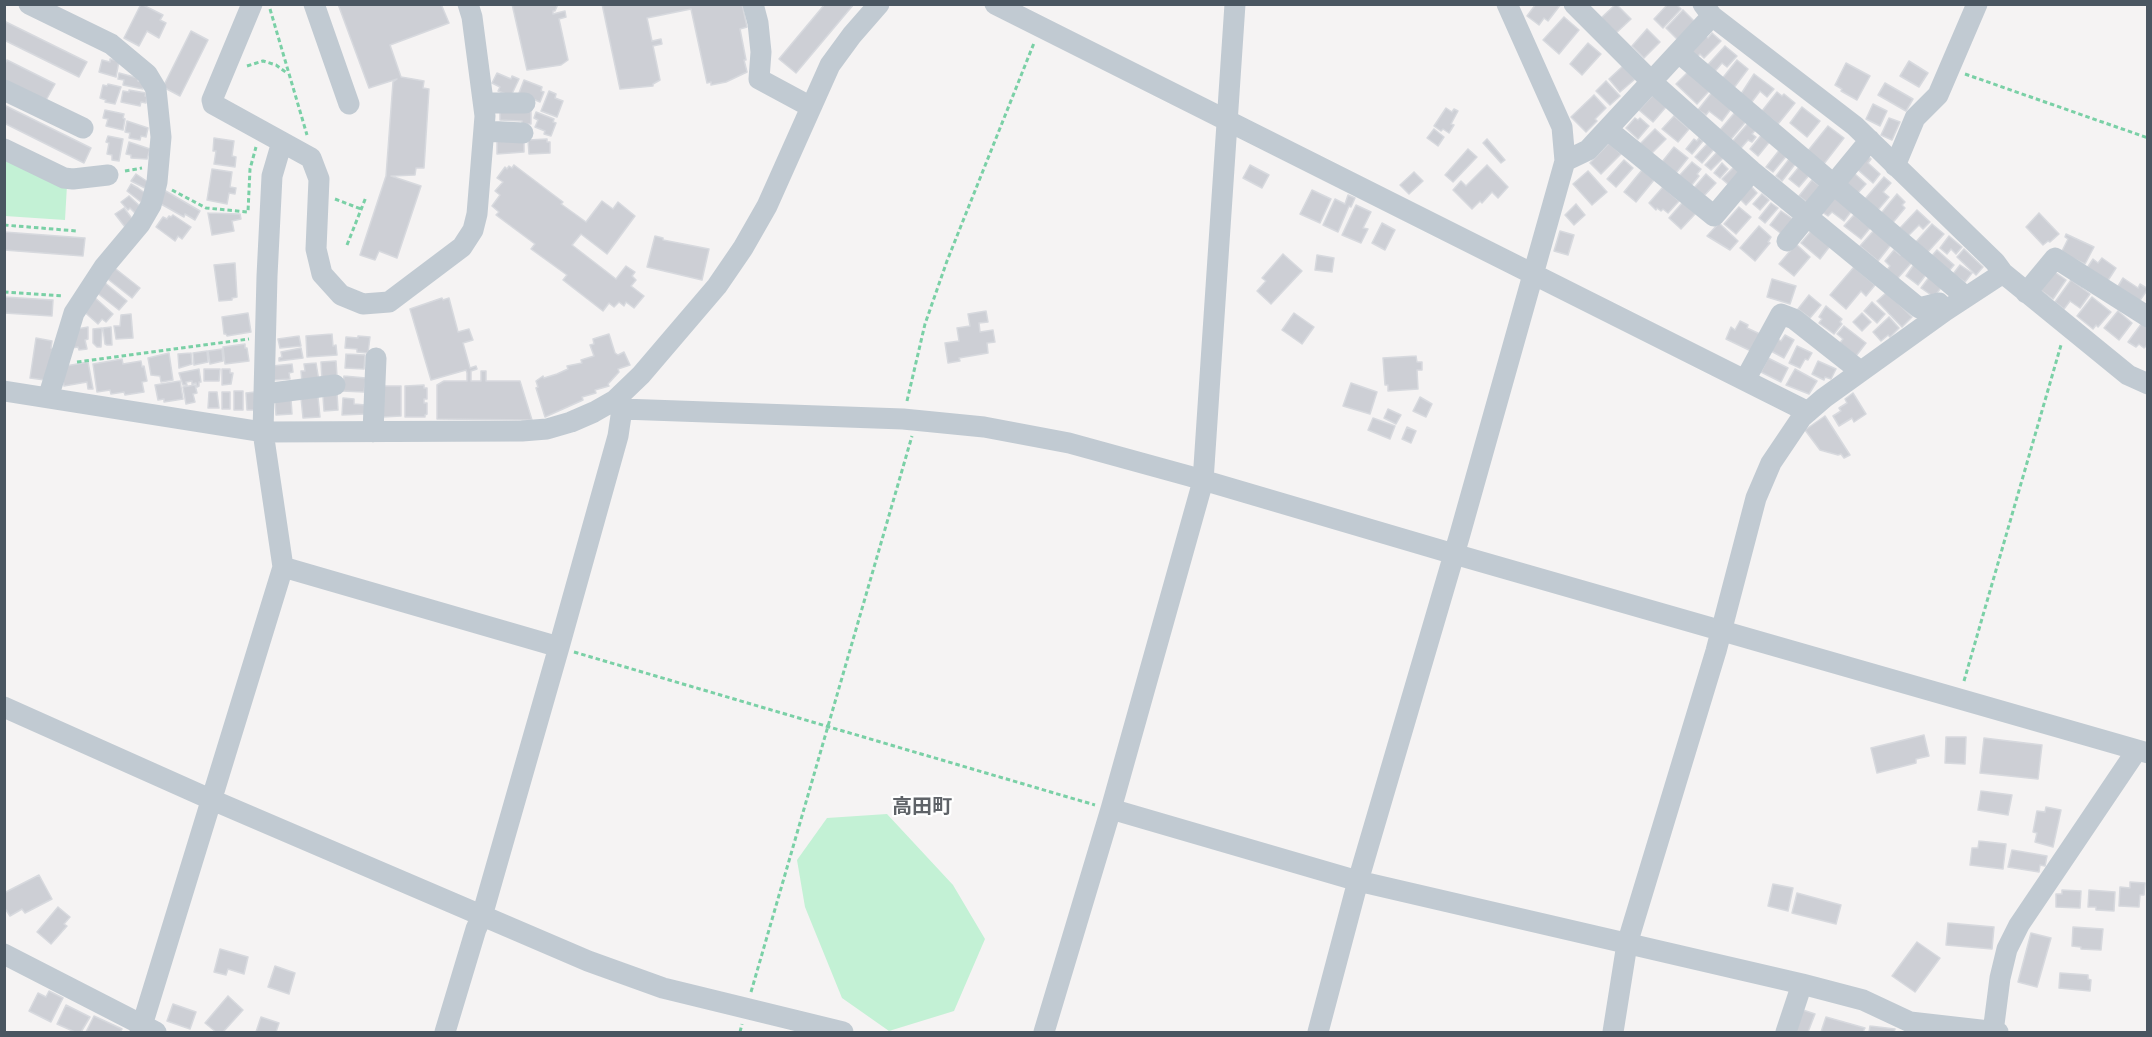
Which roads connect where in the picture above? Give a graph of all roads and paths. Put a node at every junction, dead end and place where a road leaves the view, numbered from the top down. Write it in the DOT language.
graph roads {
  1 [pos="29,4"];
  2 [pos="252,4"];
  3 [pos="268,4"];
  4 [pos="314,4"];
  5 [pos="468,4"];
  6 [pos="753,4"];
  7 [pos="879,4"];
  8 [pos="995,4"];
  9 [pos="1235,4"];
  10 [pos="1507,4"];
  11 [pos="1574,4"];
  12 [pos="1977,4"];
  13 [pos="1708,10"];
  14 [pos="1041,27"];
  15 [pos="1678,53"];
  16 [pos="245,67"];
  17 [pos="1950,68"];
  18 [pos="288,74"];
  19 [pos="1651,81"];
  20 [pos="4,90"];
  21 [pos="484,103"];
  22 [pos="350,104"];
  23 [pos="525,104"];
  24 [pos="811,107"];
  25 [pos="1227,121"];
  26 [pos="83,128"];
  27 [pos="1608,130"];
  28 [pos="260,131"];
  29 [pos="484,131"];
  30 [pos="524,133"];
  31 [pos="2148,138"];
  32 [pos="1870,140"];
  33 [pos="282,142"];
  34 [pos="310,145"];
  35 [pos="4,149"];
  36 [pos="1565,161"];
  37 [pos="1895,166"];
  38 [pos="1752,171"];
  39 [pos="108,174"];
  40 [pos="158,178"];
  41 [pos="1834,185"];
  42 [pos="329,196"];
  43 [pos="366,197"];
  44 [pos="361,209"];
  45 [pos="1808,216"];
  46 [pos="4,225"];
  47 [pos="76,231"];
  48 [pos="1787,241"];
  49 [pos="347,245"];
  50 [pos="1532,273"];
  51 [pos="2003,273"];
  52 [pos="4,292"];
  53 [pos="2026,293"];
  54 [pos="83,297"];
  55 [pos="1966,297"];
  56 [pos="1945,311"];
  57 [pos="2148,317"];
  58 [pos="2066,327"];
  59 [pos="245,340"];
  60 [pos="376,358"];
  61 [pos="57,365"];
  62 [pos="1860,371"];
  63 [pos="1745,380"];
  64 [pos="2148,384"];
  65 [pos="335,385"];
  66 [pos="4,391"];
  67 [pos="264,394"];
  68 [pos="48,398"];
  69 [pos="618,404"];
  70 [pos="1808,412"];
  71 [pos="909,419"];
  72 [pos="263,432"];
  73 [pos="372,432"];
  74 [pos="1203,481"];
  75 [pos="1454,554"];
  76 [pos="283,567"];
  77 [pos="1721,630"];
  78 [pos="559,647"];
  79 [pos="1959,698"];
  80 [pos="4,707"];
  81 [pos="827,727"];
  82 [pos="2142,751"];
  83 [pos="210,799"];
  84 [pos="1111,809"];
  85 [pos="1358,881"];
  86 [pos="482,916"];
  87 [pos="1627,944"];
  88 [pos="4,954"];
  89 [pos="1802,984"];
  90 [pos="746,1010"];
  91 [pos="146,1030"];
  92 [pos="446,1032"];
  93 [pos="740,1032"];
  94 [pos="843,1032"];
  95 [pos="1044,1032"];
  96 [pos="1318,1032"];
  97 [pos="1613,1032"];
  98 [pos="1786,1032"];
  99 [pos="1994,1032"];
  1 -- 40 [label="street"];
  2 -- 28 [label="street"];
  3 -- 18 [label="path"];
  4 -- 22 [label="street"];
  5 -- 21 [label="street"];
  6 -- 24 [label="street"];
  7 -- 24 [label="street"];
  8 -- 14 [label="street"];
  9 -- 25 [label="street"];
  10 -- 36 [label="street"];
  11 -- 19 [label="street"];
  12 -- 17 [label="street"];
  13 -- 15 [label="street"];
  13 -- 32 [label="street"];
  14 -- 25 [label="street"];
  14 -- 71 [label="path"];
  15 -- 19 [label="street"];
  15 -- 41 [label="street"];
  16 -- 18 [label="path"];
  17 -- 31 [label="path"];
  17 -- 37 [label="street"];
  18 -- 34 [label="path"];
  19 -- 27 [label="street"];
  19 -- 38 [label="street"];
  20 -- 26 [label="street"];
  21 -- 23 [label="street"];
  21 -- 29 [label="street"];
  24 -- 69 [label="street"];
  25 -- 50 [label="street"];
  25 -- 74 [label="street"];
  27 -- 36 [label="street"];
  27 -- 38 [label="street"];
  28 -- 33 [label="street"];
  28 -- 40 [label="path"];
  29 -- 30 [label="street"];
  29 -- 33 [label="street"];
  32 -- 37 [label="street"];
  32 -- 41 [label="street"];
  33 -- 67 [label="street"];
  35 -- 39 [label="street"];
  36 -- 50 [label="street"];
  37 -- 51 [label="street"];
  38 -- 45 [label="street"];
  39 -- 40 [label="path"];
  40 -- 54 [label="street"];
  41 -- 45 [label="street"];
  41 -- 55 [label="street"];
  42 -- 44 [label="path"];
  43 -- 44 [label="path"];
  44 -- 49 [label="path"];
  45 -- 48 [label="street"];
  45 -- 56 [label="street"];
  46 -- 47 [label="path"];
  50 -- 63 [label="street"];
  50 -- 75 [label="street"];
  51 -- 53 [label="street"];
  51 -- 55 [label="street"];
  52 -- 54 [label="path"];
  53 -- 57 [label="street"];
  53 -- 58 [label="street"];
  54 -- 61 [label="street"];
  55 -- 56 [label="street"];
  56 -- 62 [label="street"];
  58 -- 64 [label="street"];
  58 -- 79 [label="path"];
  59 -- 61 [label="path"];
  60 -- 73 [label="street"];
  61 -- 68 [label="street"];
  62 -- 63 [label="street"];
  62 -- 70 [label="street"];
  63 -- 70 [label="street"];
  65 -- 67 [label="street"];
  66 -- 68 [label="street"];
  67 -- 72 [label="street"];
  68 -- 72 [label="street"];
  69 -- 71 [label="street"];
  69 -- 73 [label="street"];
  69 -- 78 [label="street"];
  70 -- 77 [label="street"];
  71 -- 74 [label="street"];
  71 -- 81 [label="path"];
  72 -- 73 [label="street"];
  72 -- 76 [label="street"];
  74 -- 75 [label="street"];
  74 -- 84 [label="street"];
  75 -- 77 [label="street"];
  75 -- 85 [label="street"];
  76 -- 78 [label="street"];
  76 -- 83 [label="street"];
  77 -- 79 [label="street"];
  77 -- 87 [label="street"];
  78 -- 81 [label="path"];
  78 -- 86 [label="street"];
  79 -- 82 [label="street"];
  80 -- 83 [label="street"];
  81 -- 84 [label="path"];
  81 -- 90 [label="path"];
  82 -- 99 [label="street"];
  83 -- 86 [label="street"];
  83 -- 91 [label="street"];
  84 -- 85 [label="street"];
  84 -- 95 [label="street"];
  85 -- 87 [label="street"];
  85 -- 96 [label="street"];
  86 -- 90 [label="street"];
  86 -- 92 [label="street"];
  87 -- 89 [label="street"];
  87 -- 97 [label="street"];
  88 -- 91 [label="street"];
  89 -- 98 [label="street"];
  89 -- 99 [label="street"];
  90 -- 93 [label="path"];
  90 -- 94 [label="street"];
}
